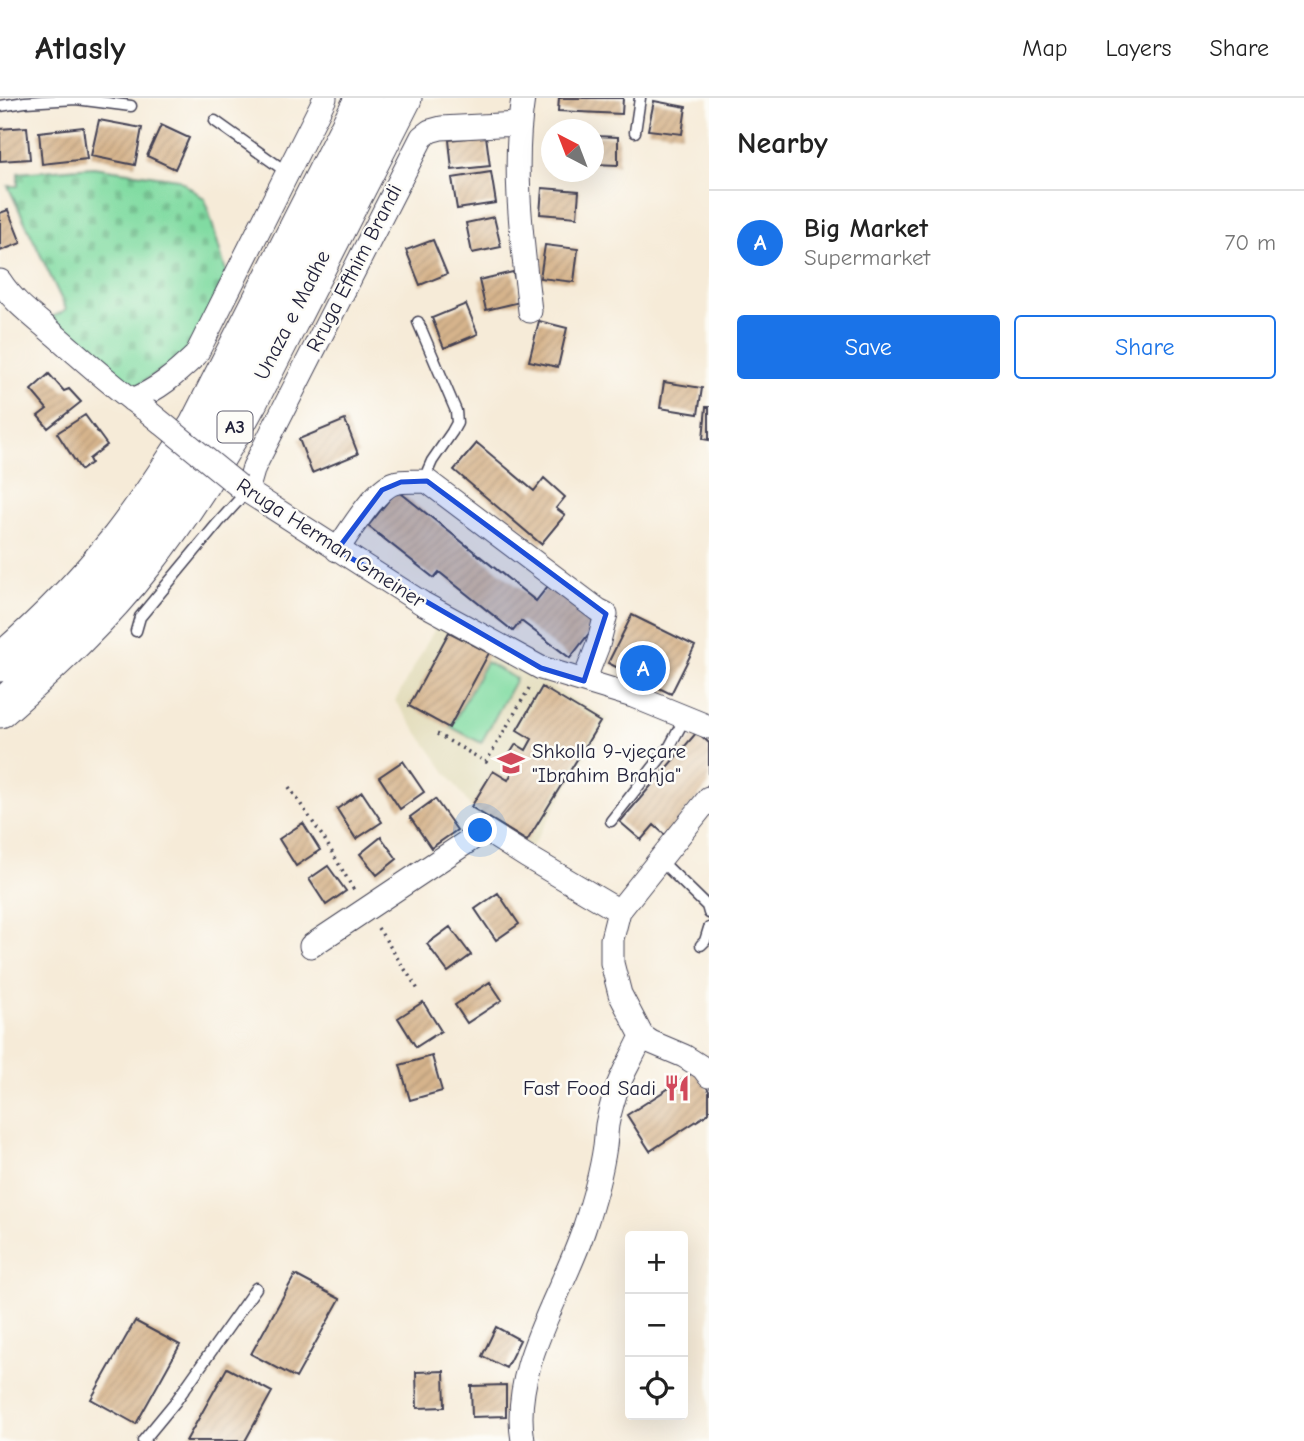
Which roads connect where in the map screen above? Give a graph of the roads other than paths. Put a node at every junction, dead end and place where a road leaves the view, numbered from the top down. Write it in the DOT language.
graph roads {
  1 [pos="325,98"];
  2 [pos="365,98"];
  3 [pos="403,98"];
  4 [pos="523,98"];
  5 [pos="640,98"];
  6 [pos="0,106"];
  7 [pos="131,106"];
  8 [pos="215,121"];
  9 [pos="519,124"];
  10 [pos="635,132"];
  11 [pos="288,173"];
  12 [pos="3,293"];
  13 [pos="530,311"];
  14 [pos="418,322"];
  15 [pos="139,405"];
  16 [pos="427,481"];
  17 [pos="243,488"];
  18 [pos="337,550"];
  19 [pos="136,631"];
  20 [pos="0,663"];
  21 [pos="584,681"];
  22 [pos="0,709"];
  23 [pos="686,716"];
  24 [pos="709,727"];
  25 [pos="709,798"];
  26 [pos="611,821"];
  27 [pos="660,860"];
  28 [pos="619,911"];
  29 [pos="709,913"];
  30 [pos="709,928"];
  31 [pos="701,945"];
  32 [pos="311,946"];
  33 [pos="642,1036"];
  34 [pos="709,1076"];
  35 [pos="256,1288"];
  36 [pos="143,1441"];
  37 [pos="523,1441"];
  1 -- 11 [label="street"];
  2 -- 20 [label="highway, Unaza e Madhe / A3"];
  3 -- 22 [label="highway, Unaza e Madhe / A3"];
  4 -- 9 [label="street"];
  5 -- 10 [label="lane"];
  6 -- 7 [label="lane"];
  8 -- 11 [label="lane"];
  9 -- 13 [label="street"];
  9 -- 17 [label="street, Rruga Efthim Brandi"];
  11 -- 15 [label="street"];
  12 -- 15 [label="street, Rruga Herman Gmeiner"];
  14 -- 16 [label="lane"];
  15 -- 17 [label="street, Rruga Herman Gmeiner, bridge"];
  16 -- 18 [label="street"];
  16 -- 21 [label="street"];
  17 -- 18 [label="street, Rruga Herman Gmeiner"];
  17 -- 19 [label="lane"];
  18 -- 21 [label="street, Rruga Herman Gmeiner"];
  21 -- 23 [label="street, Rruga Herman Gmeiner"];
  23 -- 24 [label="street, Rruga Herman Gmeiner"];
  23 -- 26 [label="lane"];
  25 -- 27 [label="street"];
  27 -- 28 [label="street"];
  27 -- 29 [label="lane"];
  28 -- 32 [label="street"];
  28 -- 33 [label="street"];
  30 -- 31 [label="lane"];
  33 -- 34 [label="street"];
  33 -- 37 [label="street"];
  35 -- 36 [label="lane"];
}
